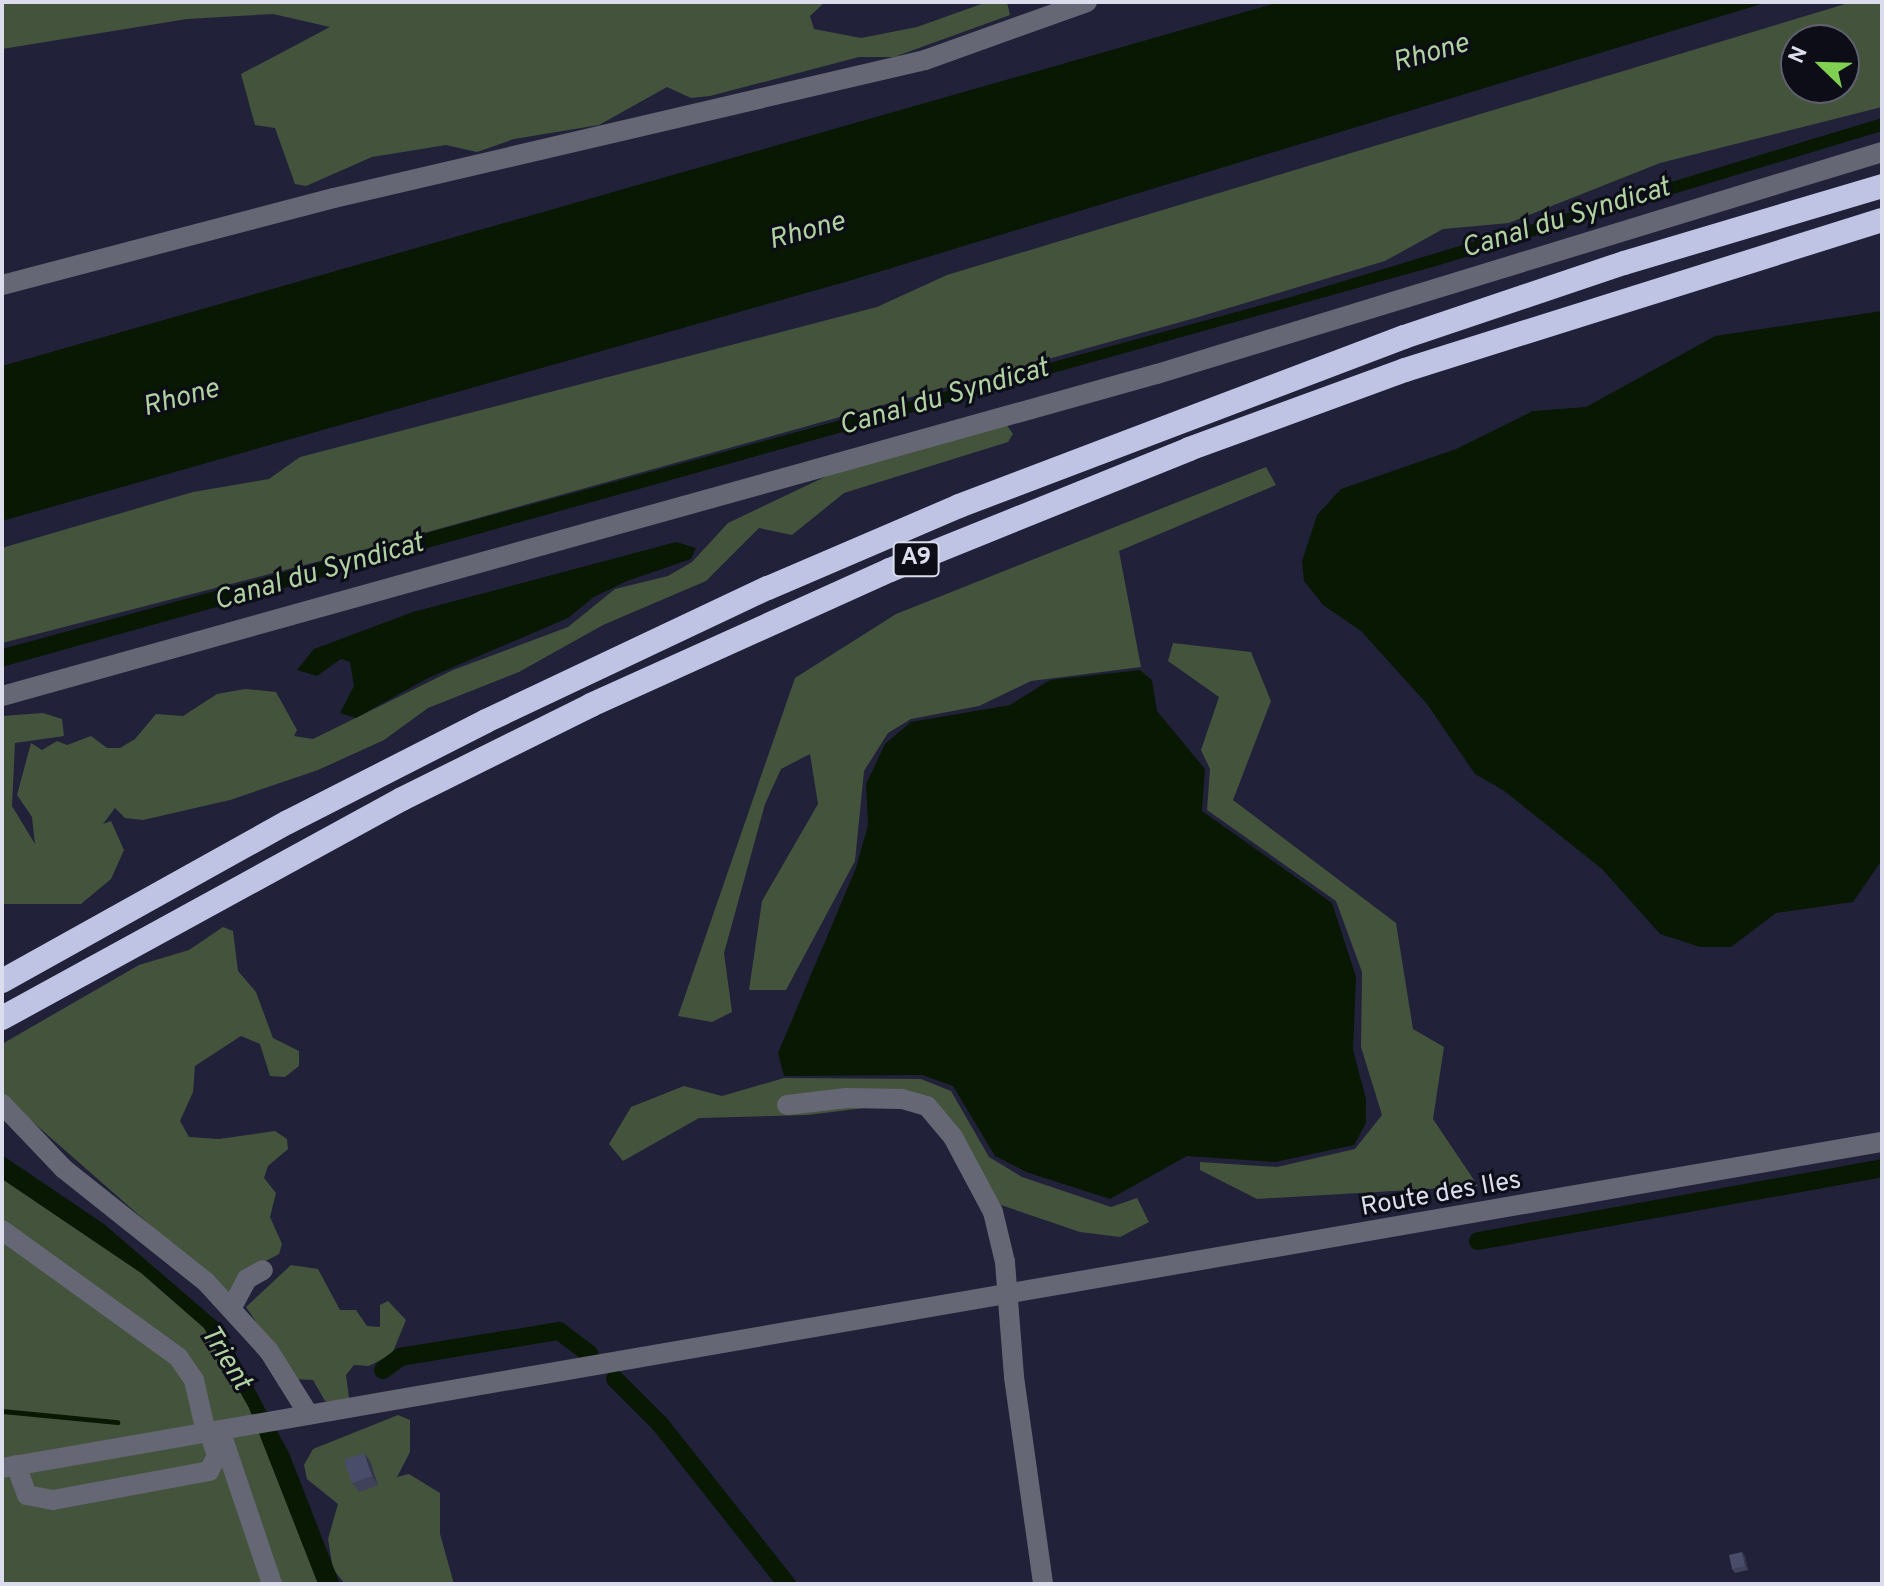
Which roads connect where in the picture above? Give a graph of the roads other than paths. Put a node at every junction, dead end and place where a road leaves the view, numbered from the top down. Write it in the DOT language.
graph roads {
  1 [pos="1087,2"];
  2 [pos="1882,152"];
  3 [pos="1882,186"];
  4 [pos="1882,220"];
  5 [pos="2,285"];
  6 [pos="2,696"];
  7 [pos="2,981"];
  8 [pos="2,1018"];
  9 [pos="2,1104"];
  10 [pos="787,1105"];
  11 [pos="1882,1142"];
  12 [pos="2,1230"];
  13 [pos="263,1270"];
  14 [pos="1008,1297"];
  15 [pos="231,1309"];
  16 [pos="302,1416"];
  17 [pos="218,1430"];
  18 [pos="9,1467"];
  19 [pos="272,1584"];
  20 [pos="1043,1584"];
  1 -- 5 [label="street"];
  2 -- 6 [label="street"];
  3 -- 7 [label="highway, A9"];
  4 -- 8 [label="highway, A9"];
  9 -- 15 [label="street"];
  10 -- 14 [label="street"];
  11 -- 14 [label="street, Route des Iles"];
  12 -- 17 [label="street"];
  13 -- 15 [label="street"];
  14 -- 16 [label="street, Route des Iles"];
  14 -- 20 [label="street"];
  15 -- 16 [label="street"];
  16 -- 17 [label="street, Route des Iles"];
  17 -- 18 [label="street, Route des Iles"];
  17 -- 18 [label="street"];
  17 -- 19 [label="street"];
}
